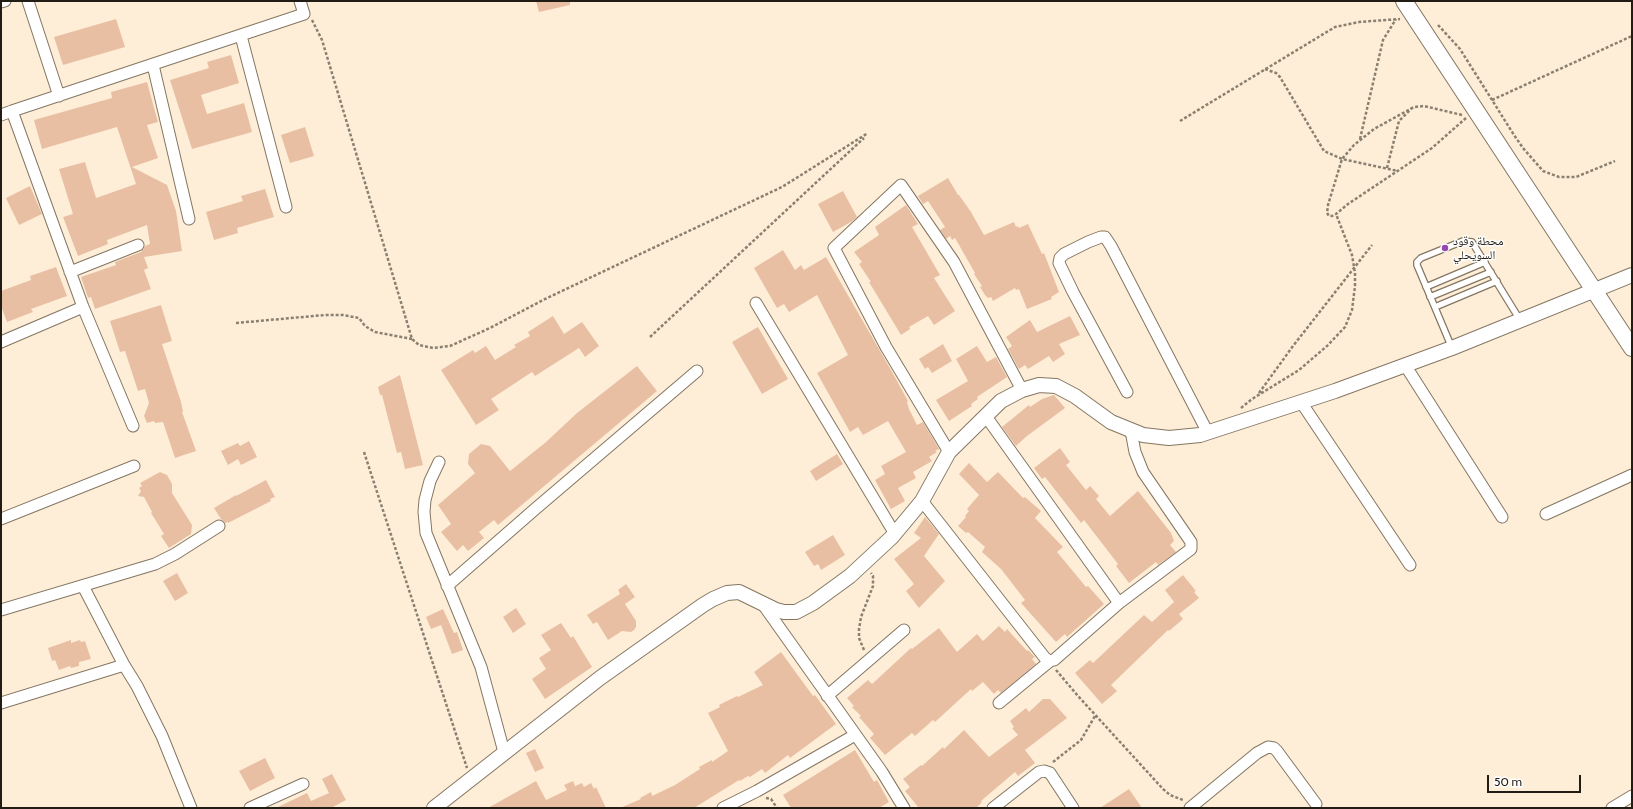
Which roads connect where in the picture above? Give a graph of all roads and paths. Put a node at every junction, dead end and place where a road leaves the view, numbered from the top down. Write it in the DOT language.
graph roads {
  1 [pos="5,1"];
  2 [pos="28,1"];
  3 [pos="300,1"];
  4 [pos="1404,1"];
  5 [pos="1,2"];
  6 [pos="304,14"];
  7 [pos="1416,18"];
  8 [pos="1396,19"];
  9 [pos="1436,23"];
  10 [pos="241,36"];
  11 [pos="1632,36"];
  12 [pos="153,65"];
  13 [pos="1265,69"];
  14 [pos="59,96"];
  15 [pos="1492,100"];
  16 [pos="1414,107"];
  17 [pos="12,111"];
  18 [pos="1,115"];
  19 [pos="1180,121"];
  20 [pos="1360,140"];
  21 [pos="1342,159"];
  22 [pos="1615,161"];
  23 [pos="1387,168"];
  24 [pos="1398,171"];
  25 [pos="286,207"];
  26 [pos="1336,214"];
  27 [pos="189,219"];
  28 [pos="138,245"];
  29 [pos="1372,245"];
  30 [pos="1485,262"];
  31 [pos="1355,268"];
  32 [pos="70,272"];
  33 [pos="1491,272"];
  34 [pos="1632,275"];
  35 [pos="1497,281"];
  36 [pos="1426,287"];
  37 [pos="1594,290"];
  38 [pos="1430,297"];
  39 [pos="756,303"];
  40 [pos="84,307"];
  41 [pos="1435,307"];
  42 [pos="1520,320"];
  43 [pos="236,323"];
  44 [pos="650,337"];
  45 [pos="412,339"];
  46 [pos="1,342"];
  47 [pos="1452,348"];
  48 [pos="1632,348"];
  49 [pos="1405,365"];
  50 [pos="697,371"];
  51 [pos="1022,390"];
  52 [pos="1127,392"];
  53 [pos="1258,395"];
  54 [pos="1301,402"];
  55 [pos="985,416"];
  56 [pos="1239,423"];
  57 [pos="133,426"];
  58 [pos="1131,431"];
  59 [pos="1208,433"];
  60 [pos="364,452"];
  61 [pos="949,452"];
  62 [pos="439,462"];
  63 [pos="134,466"];
  64 [pos="1632,476"];
  65 [pos="922,501"];
  66 [pos="1546,514"];
  67 [pos="1502,517"];
  68 [pos="1,519"];
  69 [pos="219,526"];
  70 [pos="895,534"];
  71 [pos="862,565"];
  72 [pos="1410,565"];
  73 [pos="83,586"];
  74 [pos="447,586"];
  75 [pos="762,603"];
  76 [pos="1118,603"];
  77 [pos="1,610"];
  78 [pos="904,630"];
  79 [pos="870,659"];
  80 [pos="1050,661"];
  81 [pos="124,665"];
  82 [pos="827,696"];
  83 [pos="1,703"];
  84 [pos="999,703"];
  85 [pos="1095,716"];
  86 [pos="855,735"];
  87 [pos="504,752"];
  88 [pos="1039,772"];
  89 [pos="470,780"];
  90 [pos="303,784"];
  91 [pos="1632,796"];
  92 [pos="1200,800"];
  93 [pos="1316,804"];
  94 [pos="191,808"];
  95 [pos="250,808"];
  96 [pos="434,808"];
  97 [pos="724,808"];
  98 [pos="904,808"];
  99 [pos="993,808"];
  100 [pos="1073,808"];
  101 [pos="1190,808"];
  102 [pos="1612,808"];
  1 -- 5 [label="street"];
  2 -- 14 [label="street"];
  3 -- 6 [label="street"];
  4 -- 7 [label="main road"];
  6 -- 10 [label="street"];
  6 -- 45 [label="path"];
  7 -- 8 [label="path"];
  7 -- 37 [label="main road"];
  8 -- 13 [label="path"];
  8 -- 20 [label="path"];
  9 -- 15 [label="path"];
  10 -- 12 [label="street"];
  10 -- 25 [label="street"];
  11 -- 15 [label="path"];
  12 -- 14 [label="street"];
  12 -- 27 [label="street"];
  13 -- 19 [label="path"];
  13 -- 21 [label="path"];
  14 -- 17 [label="street"];
  15 -- 22 [label="path"];
  16 -- 20 [label="path"];
  16 -- 23 [label="path"];
  16 -- 24 [label="path"];
  17 -- 18 [label="street"];
  17 -- 32 [label="street"];
  20 -- 21 [label="path"];
  21 -- 23 [label="path"];
  21 -- 26 [label="path"];
  23 -- 24 [label="path"];
  24 -- 26 [label="path"];
  26 -- 31 [label="path"];
  28 -- 32 [label="street"];
  29 -- 31 [label="path"];
  30 -- 33 [label="lane"];
  30 -- 36 [label="lane"];
  30 -- 36 [label="lane"];
  31 -- 53 [label="path"];
  31 -- 53 [label="path"];
  32 -- 40 [label="street"];
  33 -- 35 [label="lane"];
  33 -- 38 [label="lane"];
  34 -- 37 [label="street"];
  35 -- 41 [label="lane"];
  35 -- 42 [label="lane"];
  36 -- 38 [label="lane"];
  37 -- 42 [label="street"];
  37 -- 48 [label="main road"];
  38 -- 41 [label="lane"];
  39 -- 70 [label="street"];
  40 -- 46 [label="street"];
  40 -- 57 [label="street"];
  41 -- 47 [label="lane"];
  42 -- 47 [label="street"];
  43 -- 45 [label="path"];
  44 -- 45 [label="path"];
  47 -- 49 [label="street"];
  49 -- 54 [label="street"];
  49 -- 67 [label="street"];
  50 -- 74 [label="street"];
  51 -- 55 [label="street"];
  51 -- 58 [label="street"];
  51 -- 61 [label="street"];
  52 -- 59 [label="street"];
  53 -- 56 [label="path"];
  54 -- 56 [label="street"];
  54 -- 72 [label="street"];
  55 -- 61 [label="street"];
  55 -- 76 [label="street"];
  56 -- 59 [label="street"];
  58 -- 59 [label="street"];
  58 -- 76 [label="street"];
  60 -- 89 [label="path"];
  61 -- 65 [label="street"];
  62 -- 74 [label="street"];
  63 -- 68 [label="street"];
  64 -- 66 [label="street"];
  65 -- 70 [label="street"];
  65 -- 80 [label="street"];
  69 -- 73 [label="street"];
  70 -- 71 [label="street"];
  71 -- 75 [label="street"];
  71 -- 79 [label="path"];
  73 -- 77 [label="street"];
  73 -- 81 [label="street"];
  74 -- 87 [label="street"];
  75 -- 82 [label="street"];
  75 -- 87 [label="street"];
  76 -- 80 [label="street"];
  78 -- 79 [label="street"];
  79 -- 82 [label="street"];
  80 -- 84 [label="street"];
  80 -- 85 [label="path"];
  81 -- 83 [label="street"];
  81 -- 94 [label="street"];
  82 -- 86 [label="street"];
  85 -- 88 [label="path"];
  85 -- 92 [label="path"];
  86 -- 97 [label="street"];
  86 -- 98 [label="street"];
  87 -- 89 [label="street"];
  88 -- 99 [label="street"];
  88 -- 100 [label="street"];
  89 -- 96 [label="street"];
  90 -- 95 [label="street"];
  91 -- 102 [label="street"];
  92 -- 93 [label="street"];
  92 -- 101 [label="street"];
}
